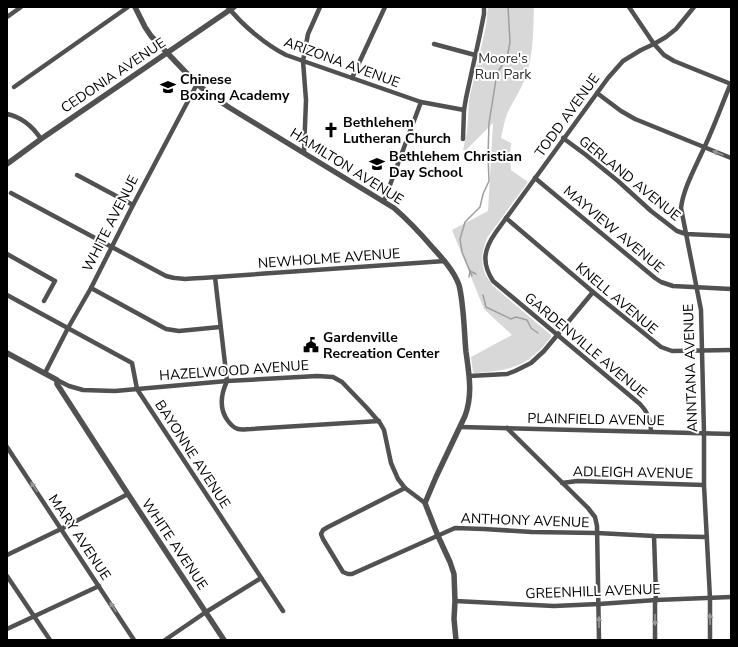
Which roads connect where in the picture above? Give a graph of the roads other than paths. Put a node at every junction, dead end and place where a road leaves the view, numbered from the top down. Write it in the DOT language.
graph roads {
  1 [pos="21,7"];
  2 [pos="128,7"];
  3 [pos="135,7"];
  4 [pos="320,7"];
  5 [pos="385,7"];
  6 [pos="484,7"];
  7 [pos="629,7"];
  8 [pos="694,7"];
  9 [pos="231,8"];
  10 [pos="7,17"];
  11 [pos="434,44"];
  12 [pos="654,44"];
  13 [pos="167,53"];
  14 [pos="475,55"];
  15 [pos="304,61"];
  16 [pos="352,78"];
  17 [pos="197,84"];
  18 [pos="731,84"];
  19 [pos="14,87"];
  20 [pos="597,93"];
  21 [pos="421,102"];
  22 [pos="464,110"];
  23 [pos="7,114"];
  24 [pos="563,138"];
  25 [pos="41,139"];
  26 [pos="463,140"];
  27 [pos="705,147"];
  28 [pos="304,152"];
  29 [pos="731,158"];
  30 [pos="7,164"];
  31 [pos="77,175"];
  32 [pos="535,178"];
  33 [pos="11,193"];
  34 [pos="384,201"];
  35 [pos="133,205"];
  36 [pos="506,218"];
  37 [pos="686,234"];
  38 [pos="731,236"];
  39 [pos="112,246"];
  40 [pos="7,254"];
  41 [pos="445,261"];
  42 [pos="215,277"];
  43 [pos="495,283"];
  44 [pos="697,287"];
  45 [pos="91,288"];
  46 [pos="731,289"];
  47 [pos="593,292"];
  48 [pos="7,295"];
  49 [pos="44,301"];
  50 [pos="220,327"];
  51 [pos="68,328"];
  52 [pos="557,335"];
  53 [pos="702,350"];
  54 [pos="731,350"];
  55 [pos="7,353"];
  56 [pos="45,373"];
  57 [pos="469,376"];
  58 [pos="57,380"];
  59 [pos="227,382"];
  60 [pos="137,389"];
  61 [pos="379,421"];
  62 [pos="460,426"];
  63 [pos="507,428"];
  64 [pos="651,431"];
  65 [pos="704,433"];
  66 [pos="731,434"];
  67 [pos="7,447"];
  68 [pos="562,483"];
  69 [pos="704,484"];
  70 [pos="405,488"];
  71 [pos="128,494"];
  72 [pos="425,503"];
  73 [pos="61,529"];
  74 [pos="597,533"];
  75 [pos="438,536"];
  76 [pos="654,536"];
  77 [pos="707,537"];
  78 [pos="7,555"];
  79 [pos="7,576"];
  80 [pos="261,578"];
  81 [pos="99,586"];
  82 [pos="731,597"];
  83 [pos="710,598"];
  84 [pos="656,600"];
  85 [pos="455,601"];
  86 [pos="599,604"];
  87 [pos="283,611"];
  88 [pos="206,612"];
  89 [pos="34,616"];
  90 [pos="7,629"];
  91 [pos="50,640"];
  92 [pos="134,640"];
  93 [pos="164,640"];
  94 [pos="224,640"];
  95 [pos="456,640"];
  96 [pos="600,640"];
  97 [pos="655,640"];
  98 [pos="710,640"];
  1 -- 10 [label="street"];
  2 -- 19 [label="street"];
  3 -- 13 [label="street, HAMILTON AVENUE"];
  4 -- 15 [label="street"];
  5 -- 16 [label="street"];
  6 -- 14 [label="street"];
  7 -- 12 [label="street"];
  8 -- 12 [label="street, TODD AVENUE"];
  9 -- 13 [label="street, CEDONIA AVENUE"];
  9 -- 15 [label="street, ARIZONA AVENUE"];
  11 -- 14 [label="street"];
  12 -- 18 [label="street"];
  12 -- 20 [label="street, TODD AVENUE"];
  13 -- 17 [label="street, HAMILTON AVENUE"];
  13 -- 25 [label="street, CEDONIA AVENUE"];
  14 -- 22 [label="street"];
  15 -- 16 [label="street, ARIZONA AVENUE"];
  15 -- 28 [label="street"];
  16 -- 21 [label="street, ARIZONA AVENUE"];
  17 -- 28 [label="street, HAMILTON AVENUE"];
  17 -- 35 [label="street, WHITE AVENUE"];
  18 -- 27 [label="street, ANNTANA AVENUE"];
  20 -- 24 [label="street, TODD AVENUE"];
  20 -- 27 [label="street"];
  21 -- 22 [label="street, ARIZONA AVENUE"];
  21 -- 34 [label="street"];
  22 -- 26 [label="street"];
  23 -- 25 [label="street"];
  24 -- 32 [label="street, TODD AVENUE"];
  24 -- 37 [label="street, GERLAND AVENUE"];
  25 -- 30 [label="street, CEDONIA AVENUE"];
  29 -- 27 [label="street, one-way"];
  27 -- 37 [label="street, ANNTANA AVENUE"];
  28 -- 34 [label="street, HAMILTON AVENUE"];
  31 -- 35 [label="street"];
  32 -- 36 [label="street, TODD AVENUE"];
  32 -- 44 [label="street, MAYVIEW AVENUE"];
  33 -- 39 [label="street, NEWHOLME AVENUE"];
  34 -- 41 [label="street, HAMILTON AVENUE"];
  35 -- 39 [label="street, WHITE AVENUE"];
  36 -- 43 [label="street, TODD AVENUE"];
  36 -- 47 [label="street, KNELL AVENUE"];
  37 -- 38 [label="street, GERLAND AVENUE"];
  37 -- 44 [label="street, ANNTANA AVENUE"];
  39 -- 42 [label="street, NEWHOLME AVENUE"];
  39 -- 45 [label="street, WHITE AVENUE"];
  40 -- 49 [label="street"];
  41 -- 42 [label="street, NEWHOLME AVENUE"];
  41 -- 57 [label="street, HAMILTON AVENUE"];
  42 -- 50 [label="street"];
  43 -- 52 [label="street, GARDENVILLE AVENUE"];
  44 -- 46 [label="street, MAYVIEW AVENUE"];
  44 -- 53 [label="street, ANNTANA AVENUE"];
  45 -- 50 [label="street"];
  45 -- 51 [label="street, WHITE AVENUE"];
  47 -- 52 [label="street"];
  47 -- 53 [label="street, KNELL AVENUE"];
  48 -- 51 [label="street, BAYONNE AVENUE"];
  50 -- 59 [label="street"];
  51 -- 56 [label="street, WHITE AVENUE"];
  51 -- 60 [label="street, BAYONNE AVENUE"];
  52 -- 57 [label="street"];
  52 -- 64 [label="street, GARDENVILLE AVENUE"];
  53 -- 54 [label="street, KNELL AVENUE"];
  53 -- 65 [label="street, ANNTANA AVENUE"];
  55 -- 56 [label="street, HAZELWOOD AVENUE"];
  56 -- 58 [label="street, HAZELWOOD AVENUE"];
  57 -- 62 [label="street, HAMILTON AVENUE"];
  58 -- 60 [label="street, HAZELWOOD AVENUE"];
  58 -- 71 [label="street, WHITE AVENUE"];
  59 -- 60 [label="street, HAZELWOOD AVENUE"];
  59 -- 61 [label="street, HAZELWOOD AVENUE"];
  59 -- 61 [label="street"];
  60 -- 80 [label="street, BAYONNE AVENUE"];
  61 -- 70 [label="street, HAZELWOOD AVENUE"];
  62 -- 63 [label="street, PLAINFIELD AVENUE"];
  62 -- 72 [label="street, HAMILTON AVENUE"];
  63 -- 64 [label="street, PLAINFIELD AVENUE"];
  63 -- 68 [label="street"];
  64 -- 65 [label="street, PLAINFIELD AVENUE"];
  65 -- 66 [label="street, PLAINFIELD AVENUE"];
  65 -- 69 [label="street, ANNTANA AVENUE"];
  73 -- 67 [label="street, MARY AVENUE, one-way"];
  68 -- 69 [label="street, ADLEIGH AVENUE"];
  68 -- 74 [label="street"];
  69 -- 77 [label="street, ANNTANA AVENUE"];
  70 -- 72 [label="street, HAZELWOOD AVENUE"];
  70 -- 75 [label="street, ANTHONY AVENUE"];
  71 -- 73 [label="street"];
  71 -- 88 [label="street, WHITE AVENUE"];
  72 -- 75 [label="street"];
  73 -- 78 [label="street"];
  73 -- 81 [label="street, MARY AVENUE"];
  74 -- 75 [label="street, ANTHONY AVENUE"];
  74 -- 76 [label="street, ANTHONY AVENUE"];
  74 -- 86 [label="street"];
  75 -- 85 [label="street"];
  76 -- 77 [label="street, ANTHONY AVENUE"];
  76 -- 84 [label="street"];
  77 -- 83 [label="street, ANNTANA AVENUE"];
  79 -- 89 [label="street"];
  80 -- 87 [label="street, BAYONNE AVENUE"];
  80 -- 88 [label="street"];
  81 -- 89 [label="street"];
  92 -- 81 [label="street, MARY AVENUE, one-way"];
  82 -- 83 [label="street, GREENHILL AVENUE"];
  83 -- 84 [label="street, GREENHILL AVENUE"];
  98 -- 83 [label="street, ANNTANA AVENUE, one-way"];
  84 -- 86 [label="street, GREENHILL AVENUE"];
  84 -- 97 [label="street, one-way"];
  85 -- 86 [label="street, GREENHILL AVENUE"];
  85 -- 95 [label="street"];
  96 -- 86 [label="street, one-way"];
  88 -- 93 [label="street"];
  88 -- 94 [label="street, WHITE AVENUE"];
  89 -- 90 [label="street"];
  89 -- 91 [label="street"];
}
